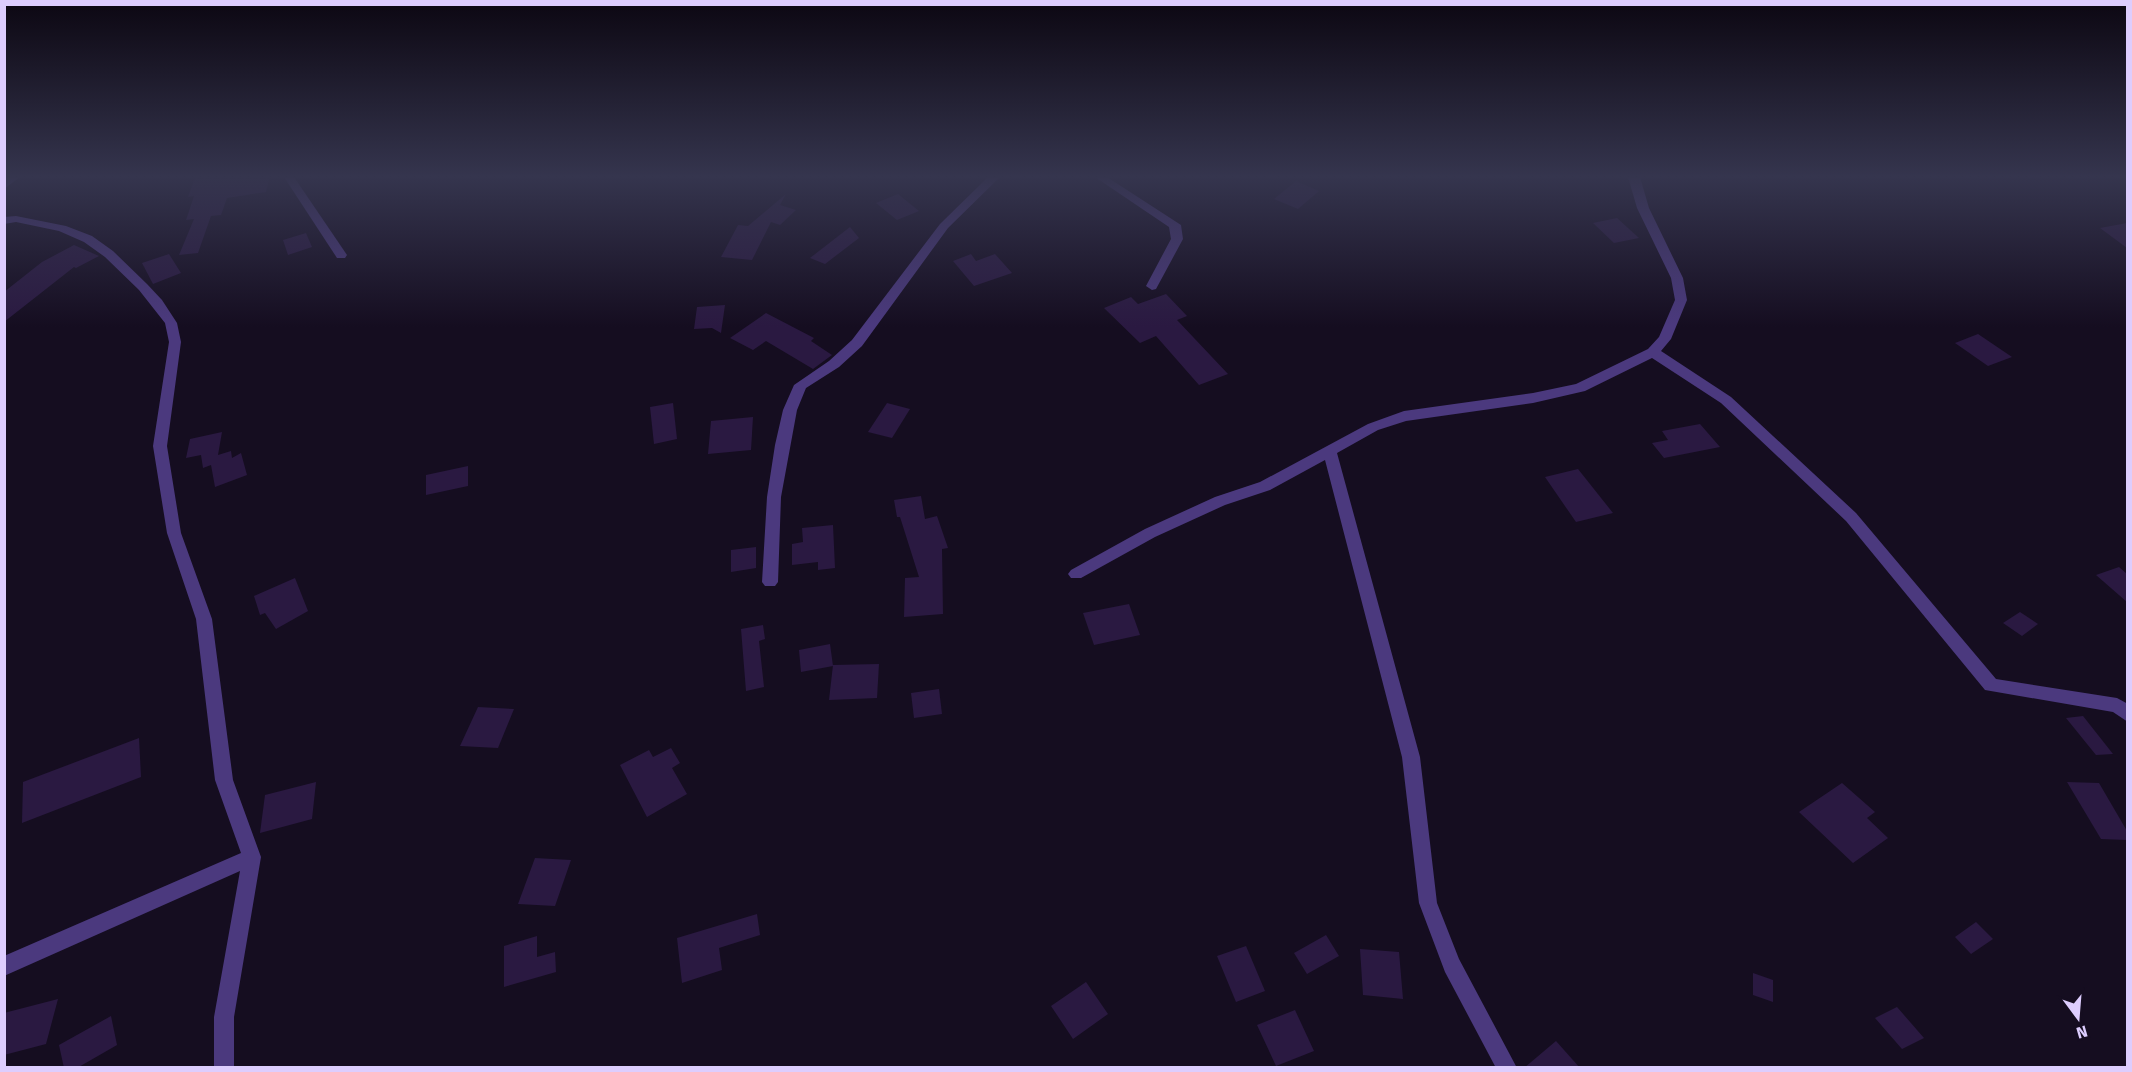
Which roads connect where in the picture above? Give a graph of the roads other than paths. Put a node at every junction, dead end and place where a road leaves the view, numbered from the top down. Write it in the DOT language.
graph roads {
  1 [pos="57,227"];
  2 [pos="322,227"];
  3 [pos="943,227"];
  4 [pos="1175,227"];
  5 [pos="1652,227"];
  6 [pos="341,255"];
  7 [pos="1152,286"];
  8 [pos="1653,352"];
  9 [pos="1330,452"];
  10 [pos="1076,574"];
  11 [pos="770,582"];
  12 [pos="2127,715"];
  13 [pos="252,857"];
  14 [pos="4,966"];
  15 [pos="224,1068"];
  16 [pos="1507,1068"];
  1 -- 13 [label="street"];
  2 -- 6 [label="street"];
  3 -- 11 [label="street"];
  4 -- 7 [label="street"];
  5 -- 8 [label="street"];
  8 -- 9 [label="street"];
  8 -- 12 [label="street"];
  9 -- 10 [label="street"];
  9 -- 16 [label="street"];
  13 -- 14 [label="street"];
  13 -- 15 [label="street"];
}
